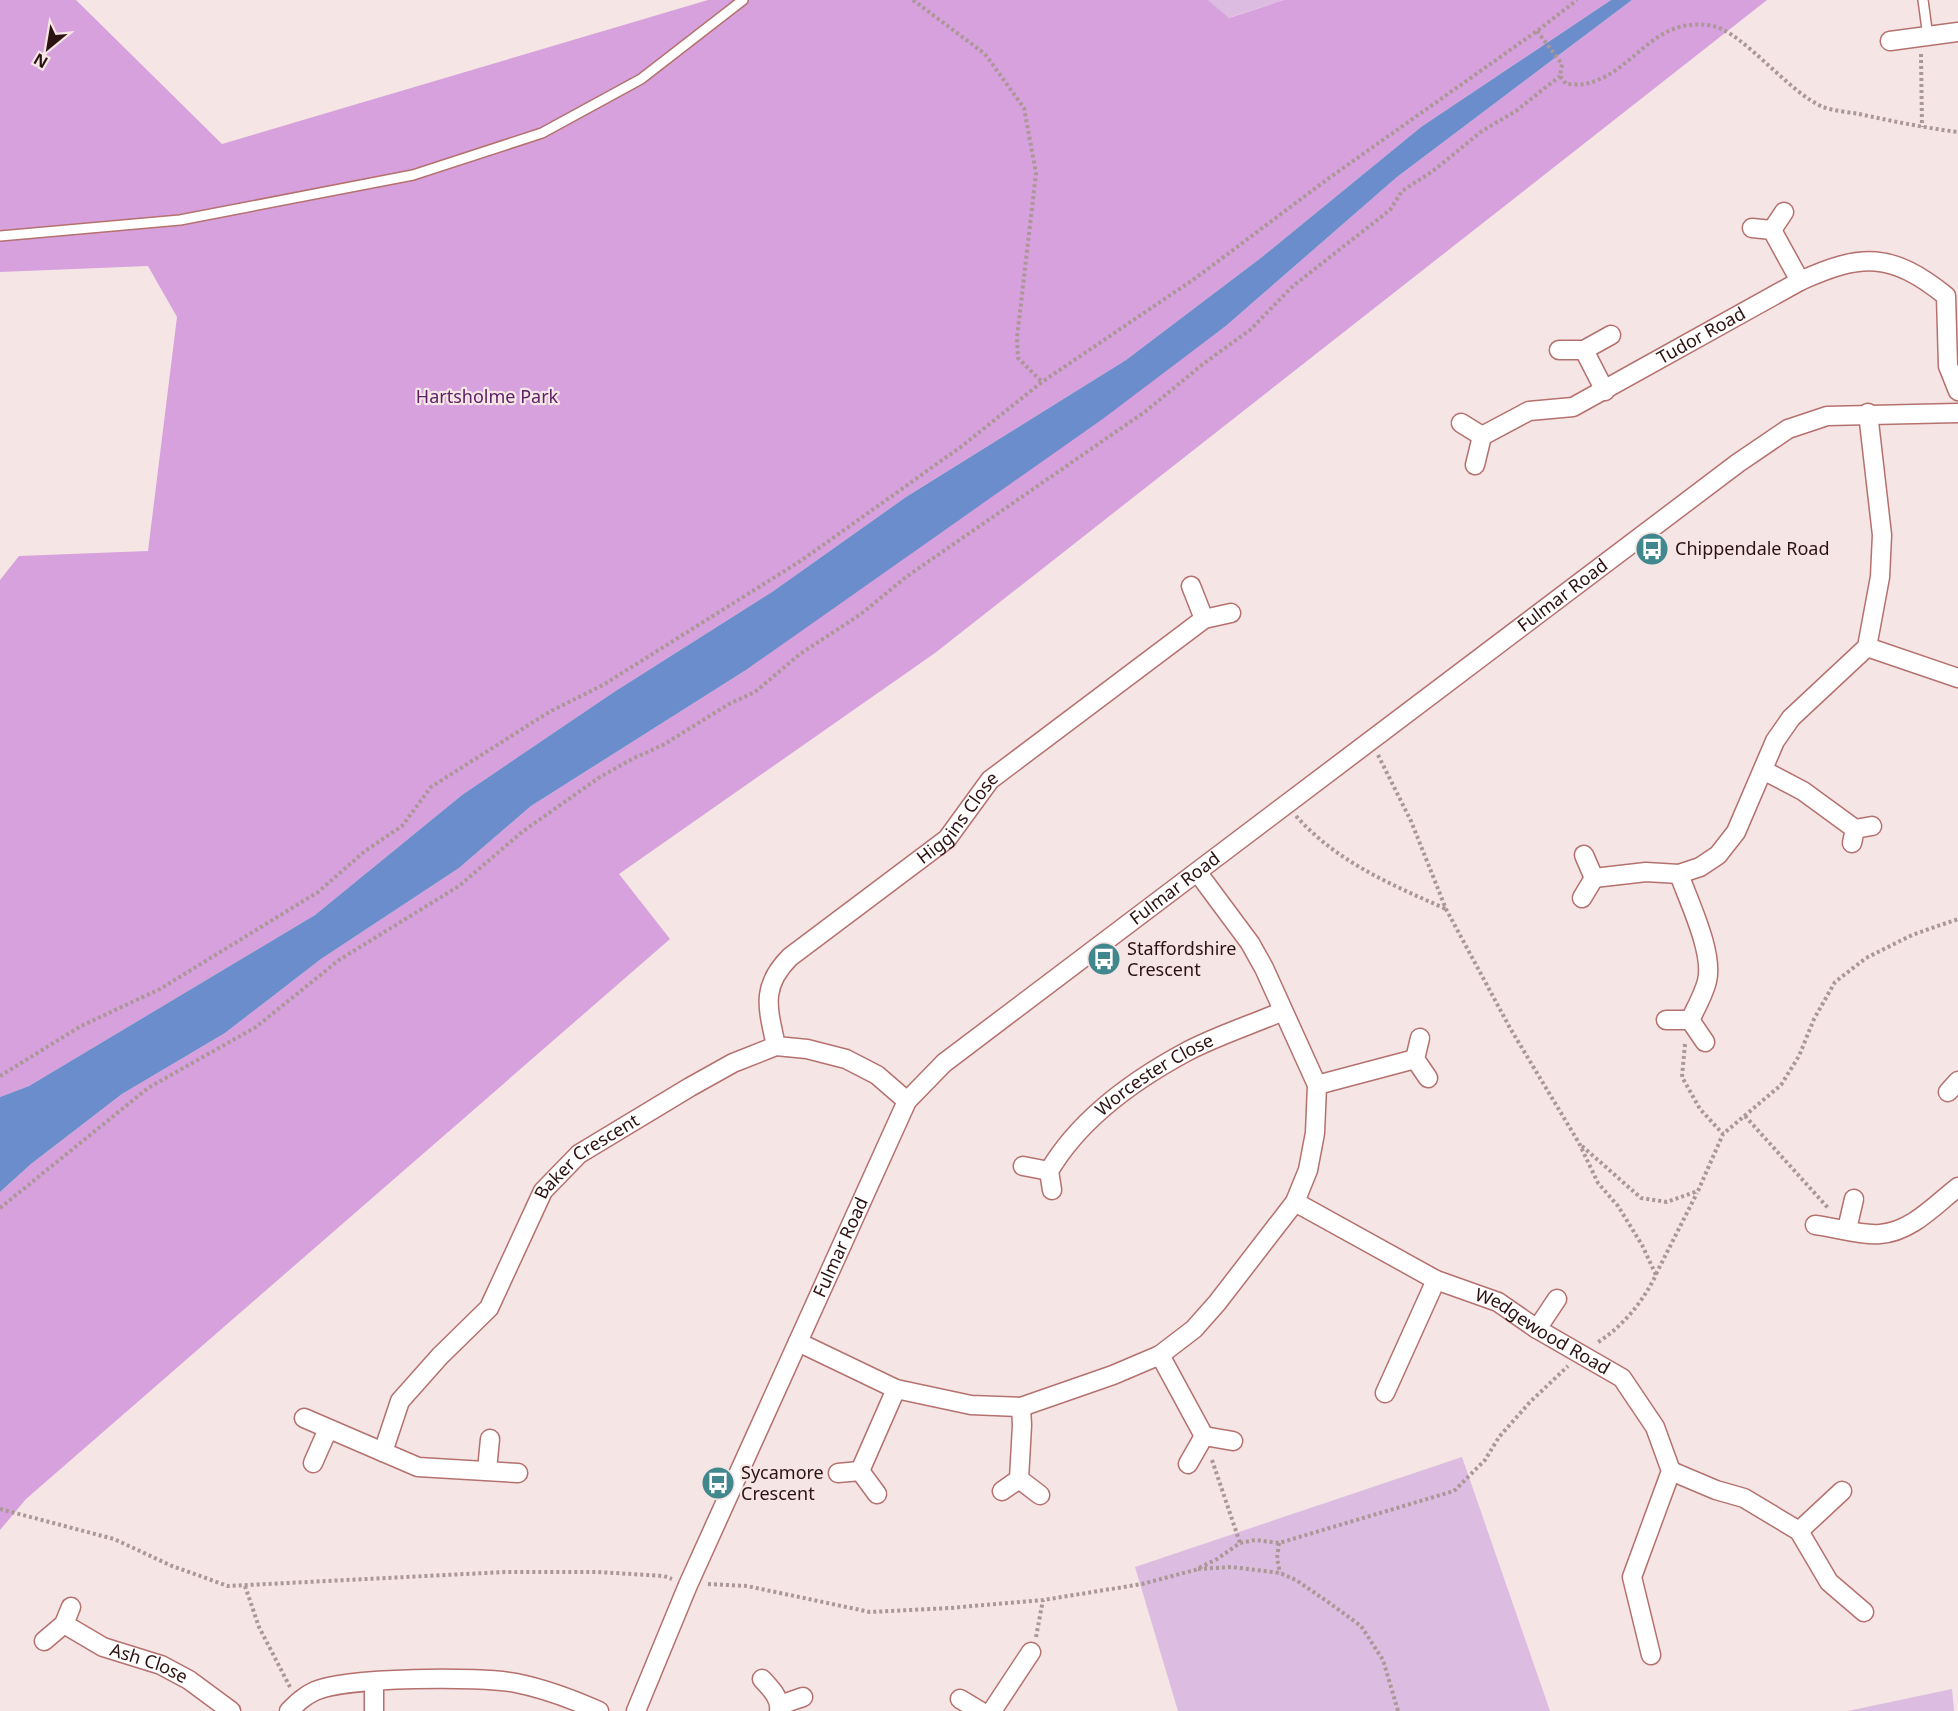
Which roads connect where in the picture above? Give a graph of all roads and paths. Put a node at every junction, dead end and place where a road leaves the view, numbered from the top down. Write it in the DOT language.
graph roads {
  1 [pos="743,0"];
  2 [pos="913,0"];
  3 [pos="1577,0"];
  4 [pos="1923,0"];
  5 [pos="1537,31"];
  6 [pos="1958,32"];
  7 [pos="1924,38"];
  8 [pos="1890,41"];
  9 [pos="1560,76"];
  10 [pos="1922,128"];
  11 [pos="1958,132"];
  12 [pos="1784,212"];
  13 [pos="1752,228"];
  14 [pos="1772,230"];
  15 [pos="0,236"];
  16 [pos="1800,281"];
  17 [pos="1952,292"];
  18 [pos="1611,335"];
  19 [pos="1584,350"];
  20 [pos="1559,351"];
  21 [pos="1042,382"];
  22 [pos="1605,391"];
  23 [pos="1958,391"];
  24 [pos="1958,412"];
  25 [pos="1868,413"];
  26 [pos="1461,423"];
  27 [pos="1482,436"];
  28 [pos="1475,465"];
  29 [pos="1191,586"];
  30 [pos="1231,613"];
  31 [pos="1204,619"];
  32 [pos="1867,647"];
  33 [pos="1958,678"];
  34 [pos="1371,740"];
  35 [pos="1763,770"];
  36 [pos="1286,804"];
  37 [pos="1860,833"];
  38 [pos="1584,855"];
  39 [pos="1198,873"];
  40 [pos="1679,874"];
  41 [pos="1594,878"];
  42 [pos="1582,898"];
  43 [pos="1446,909"];
  44 [pos="1958,920"];
  45 [pos="1283,1011"];
  46 [pos="1666,1020"];
  47 [pos="1690,1020"];
  48 [pos="1420,1038"];
  49 [pos="1705,1042"];
  50 [pos="776,1046"];
  51 [pos="1415,1059"];
  52 [pos="0,1076"];
  53 [pos="1428,1078"];
  54 [pos="1317,1085"];
  55 [pos="907,1101"];
  56 [pos="1745,1116"];
  57 [pos="1723,1134"];
  58 [pos="1579,1143"];
  59 [pos="1023,1166"];
  60 [pos="1049,1171"];
  61 [pos="1958,1187"];
  62 [pos="1052,1190"];
  63 [pos="1698,1191"];
  64 [pos="1854,1199"];
  65 [pos="1295,1202"];
  66 [pos="0,1208"];
  67 [pos="1815,1225"];
  68 [pos="1847,1229"];
  69 [pos="1656,1275"];
  70 [pos="1436,1280"];
  71 [pos="1557,1299"];
  72 [pos="1537,1329"];
  73 [pos="798,1342"];
  74 [pos="1580,1354"];
  75 [pos="1160,1355"];
  76 [pos="897,1389"];
  77 [pos="1385,1393"];
  78 [pos="1021,1407"];
  79 [pos="304,1418"];
  80 [pos="328,1429"];
  81 [pos="1204,1436"];
  82 [pos="490,1439"];
  83 [pos="1233,1441"];
  84 [pos="383,1452"];
  85 [pos="313,1463"];
  86 [pos="1188,1464"];
  87 [pos="488,1470"];
  88 [pos="860,1471"];
  89 [pos="1671,1471"];
  90 [pos="518,1473"];
  91 [pos="838,1473"];
  92 [pos="1019,1479"];
  93 [pos="1002,1491"];
  94 [pos="1842,1491"];
  95 [pos="877,1494"];
  96 [pos="1040,1495"];
  97 [pos="0,1509"];
  98 [pos="1799,1531"];
  99 [pos="1240,1543"];
  100 [pos="1279,1543"];
  101 [pos="1195,1570"];
  102 [pos="1280,1573"];
  103 [pos="688,1585"];
  104 [pos="245,1586"];
  105 [pos="1043,1600"];
  106 [pos="71,1607"];
  107 [pos="1864,1612"];
  108 [pos="64,1624"];
  109 [pos="44,1641"];
  110 [pos="1031,1652"];
  111 [pos="1650,1655"];
  112 [pos="762,1679"];
  113 [pos="374,1682"];
  114 [pos="803,1697"];
  115 [pos="960,1699"];
  116 [pos="294,1706"];
  117 [pos="779,1708"];
  118 [pos="231,1711"];
  119 [pos="374,1711"];
  120 [pos="599,1711"];
  121 [pos="636,1711"];
  122 [pos="980,1711"];
  123 [pos="992,1711"];
  124 [pos="1398,1711"];
  1 -- 15 [label="lane"];
  2 -- 21 [label="path"];
  3 -- 5 [label="path"];
  4 -- 7 [label="lane"];
  5 -- 9 [label="path"];
  5 -- 21 [label="path"];
  6 -- 7 [label="street"];
  7 -- 8 [label="street"];
  7 -- 10 [label="path"];
  9 -- 10 [label="path"];
  9 -- 66 [label="path"];
  10 -- 11 [label="path"];
  12 -- 14 [label="street"];
  13 -- 14 [label="street"];
  14 -- 16 [label="street"];
  16 -- 17 [label="street, Tudor Road"];
  16 -- 22 [label="street, Tudor Road"];
  17 -- 23 [label="street, Tudor Road"];
  18 -- 19 [label="street"];
  19 -- 20 [label="street"];
  19 -- 22 [label="street"];
  21 -- 52 [label="path"];
  22 -- 27 [label="street, Tudor Road"];
  24 -- 25 [label="street, Fulmar Road"];
  25 -- 32 [label="street"];
  25 -- 34 [label="street, Fulmar Road"];
  26 -- 27 [label="street"];
  27 -- 28 [label="street"];
  29 -- 31 [label="street"];
  30 -- 31 [label="street, Higgins Close"];
  31 -- 50 [label="street, Higgins Close"];
  32 -- 33 [label="street"];
  32 -- 35 [label="street"];
  34 -- 36 [label="street, Fulmar Road"];
  34 -- 43 [label="path"];
  35 -- 37 [label="street"];
  35 -- 40 [label="street"];
  36 -- 39 [label="street, Fulmar Road"];
  36 -- 43 [label="path"];
  38 -- 41 [label="street"];
  39 -- 45 [label="street"];
  39 -- 55 [label="street, Fulmar Road"];
  40 -- 41 [label="street"];
  40 -- 47 [label="street"];
  41 -- 42 [label="street"];
  43 -- 58 [label="path"];
  44 -- 56 [label="path"];
  45 -- 54 [label="street"];
  45 -- 60 [label="street, Worcester Close"];
  46 -- 47 [label="street"];
  47 -- 49 [label="street"];
  47 -- 57 [label="path"];
  48 -- 51 [label="street"];
  50 -- 55 [label="street, Baker Crescent"];
  50 -- 84 [label="street, Baker Crescent"];
  51 -- 53 [label="street"];
  51 -- 54 [label="street"];
  54 -- 65 [label="street"];
  55 -- 73 [label="street, Fulmar Road"];
  56 -- 57 [label="path"];
  56 -- 68 [label="path"];
  57 -- 63 [label="path"];
  58 -- 63 [label="path"];
  58 -- 69 [label="path"];
  59 -- 60 [label="street"];
  60 -- 62 [label="street"];
  61 -- 68 [label="street"];
  63 -- 69 [label="path"];
  64 -- 68 [label="street"];
  65 -- 70 [label="street, Wedgewood Road"];
  65 -- 75 [label="street"];
  67 -- 68 [label="street"];
  69 -- 74 [label="path"];
  70 -- 72 [label="street, Wedgewood Road"];
  70 -- 77 [label="street"];
  71 -- 72 [label="street"];
  72 -- 74 [label="street, Wedgewood Road"];
  73 -- 76 [label="street"];
  73 -- 103 [label="street, Fulmar Road"];
  74 -- 89 [label="street, Wedgewood Road"];
  74 -- 100 [label="path"];
  75 -- 78 [label="street"];
  75 -- 81 [label="street"];
  76 -- 78 [label="street"];
  76 -- 88 [label="street"];
  78 -- 92 [label="street"];
  79 -- 80 [label="street"];
  80 -- 84 [label="street"];
  80 -- 85 [label="street"];
  81 -- 83 [label="street"];
  81 -- 86 [label="street"];
  81 -- 99 [label="path"];
  82 -- 87 [label="street"];
  84 -- 87 [label="street"];
  87 -- 90 [label="street"];
  88 -- 91 [label="street"];
  88 -- 95 [label="street"];
  89 -- 98 [label="street"];
  89 -- 111 [label="street"];
  92 -- 93 [label="street"];
  92 -- 96 [label="street"];
  94 -- 98 [label="street"];
  97 -- 104 [label="path"];
  98 -- 107 [label="street"];
  99 -- 100 [label="path"];
  99 -- 101 [label="path"];
  100 -- 102 [label="path"];
  101 -- 102 [label="path"];
  101 -- 105 [label="path"];
  102 -- 124 [label="path"];
  103 -- 104 [label="path"];
  103 -- 105 [label="path"];
  103 -- 121 [label="street, Fulmar Road"];
  104 -- 116 [label="path"];
  105 -- 110 [label="path"];
  106 -- 108 [label="street"];
  108 -- 109 [label="street"];
  108 -- 118 [label="street, Ash Close"];
  110 -- 123 [label="street"];
  112 -- 117 [label="street"];
  113 -- 116 [label="street"];
  113 -- 119 [label="street"];
  113 -- 120 [label="street"];
  114 -- 117 [label="street"];
  115 -- 122 [label="street"];
}
